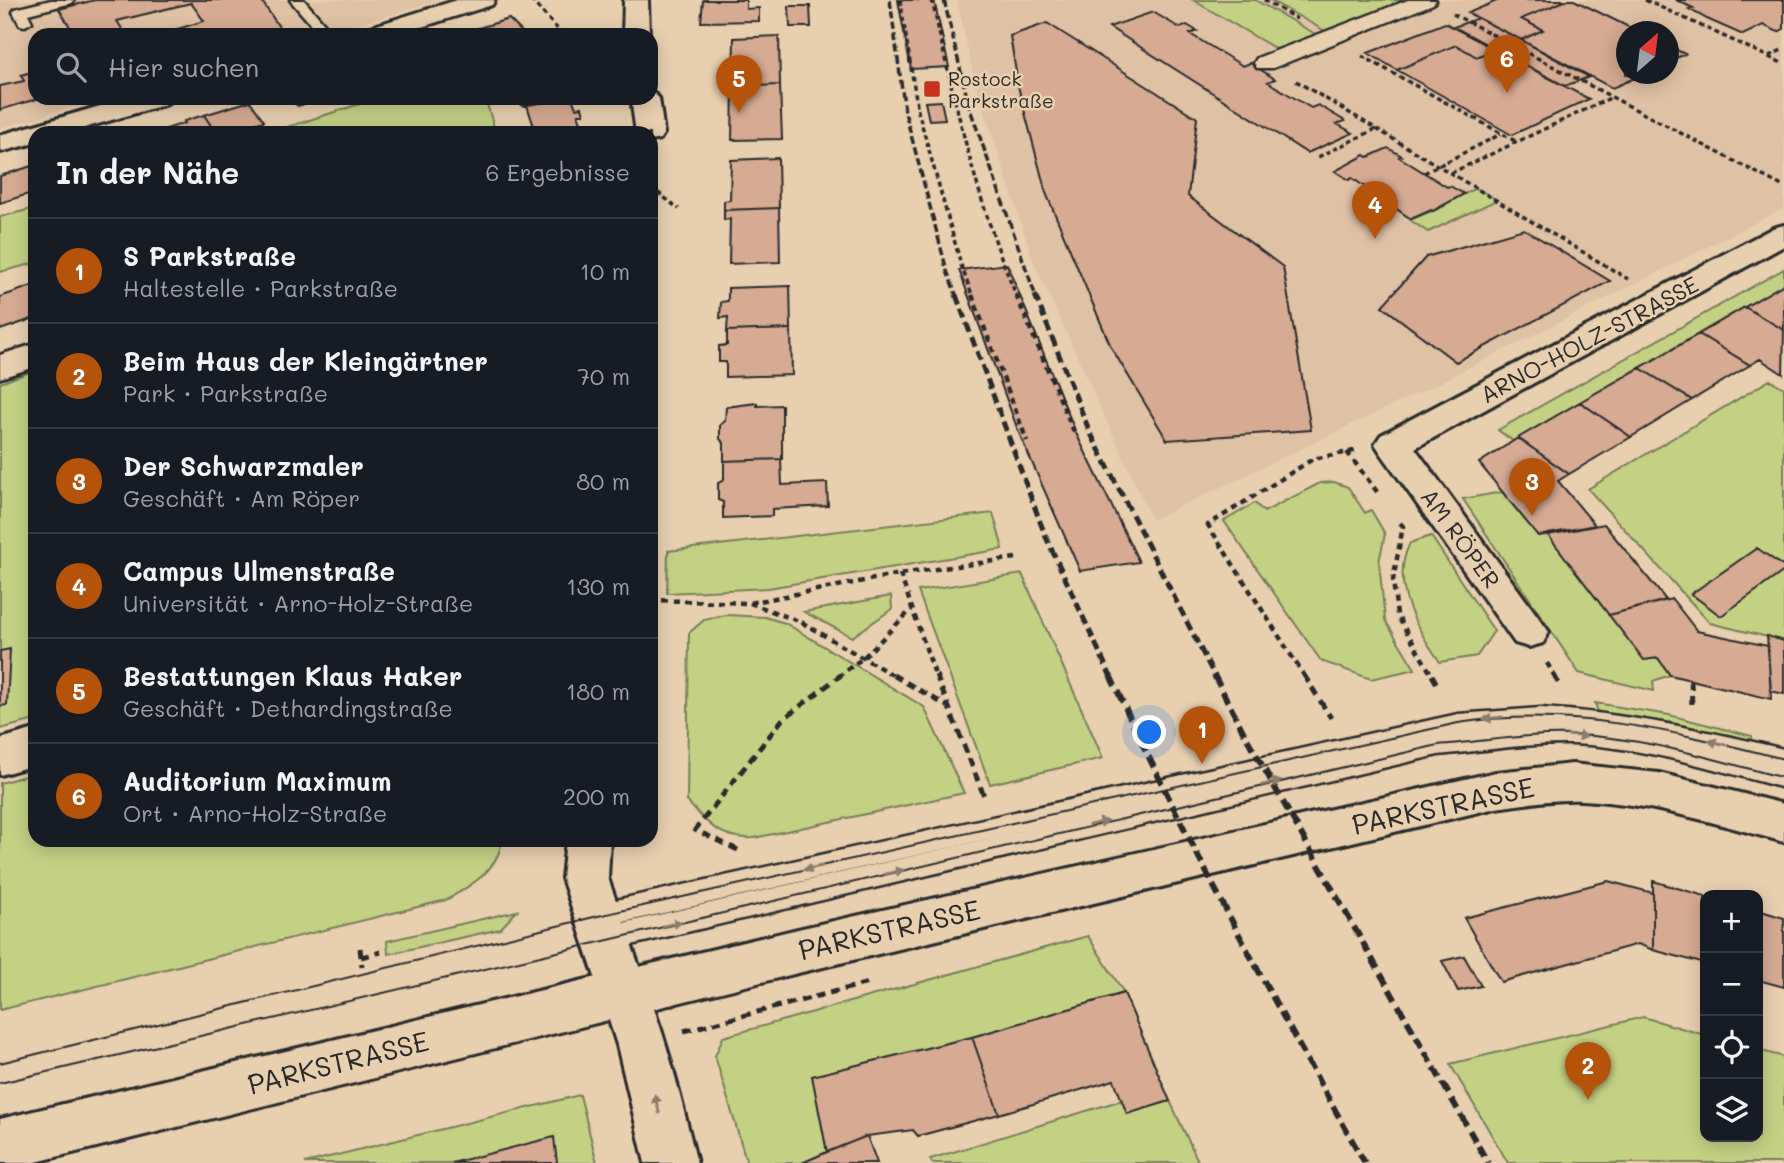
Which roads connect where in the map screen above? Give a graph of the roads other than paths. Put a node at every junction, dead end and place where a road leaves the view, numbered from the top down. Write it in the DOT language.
graph roads {
  1 [pos="67,0"];
  2 [pos="297,0"];
  3 [pos="484,0"];
  4 [pos="636,0"];
  5 [pos="1426,0"];
  6 [pos="25,22"];
  7 [pos="321,28"];
  8 [pos="393,28"];
  9 [pos="636,28"];
  10 [pos="1265,63"];
  11 [pos="133,105"];
  12 [pos="646,105"];
  13 [pos="60,126"];
  14 [pos="649,126"];
  15 [pos="28,135"];
  16 [pos="0,144"];
  17 [pos="1784,234"];
  18 [pos="28,357"];
  19 [pos="0,367"];
  20 [pos="1393,444"];
  21 [pos="1529,632"];
  22 [pos="28,749"];
  23 [pos="0,757"];
  24 [pos="1784,759"];
  25 [pos="1784,778"];
  26 [pos="1784,823"];
  27 [pos="587,847"];
  28 [pos="602,927"];
  29 [pos="624,992"];
  30 [pos="0,1145"];
  31 [pos="671,1163"];
  1 -- 6 [label="lane"];
  2 -- 7 [label="lane"];
  3 -- 8 [label="street"];
  4 -- 9 [label="street"];
  5 -- 10 [label="street"];
  11 -- 13 [label="street"];
  12 -- 14 [label="street"];
  15 -- 16 [label="street"];
  17 -- 20 [label="street, ARNO-HOLZ-STRASSE"];
  18 -- 19 [label="street"];
  20 -- 21 [label="street, AM RÖPER"];
  22 -- 23 [label="street"];
  24 -- 28 [label="lane, one-way"];
  28 -- 25 [label="lane, one-way"];
  26 -- 29 [label="street, PARKSTRASSE"];
  27 -- 28 [label="street"];
  28 -- 29 [label="street"];
  29 -- 30 [label="street, PARKSTRASSE"];
  31 -- 29 [label="street, one-way"];
}
